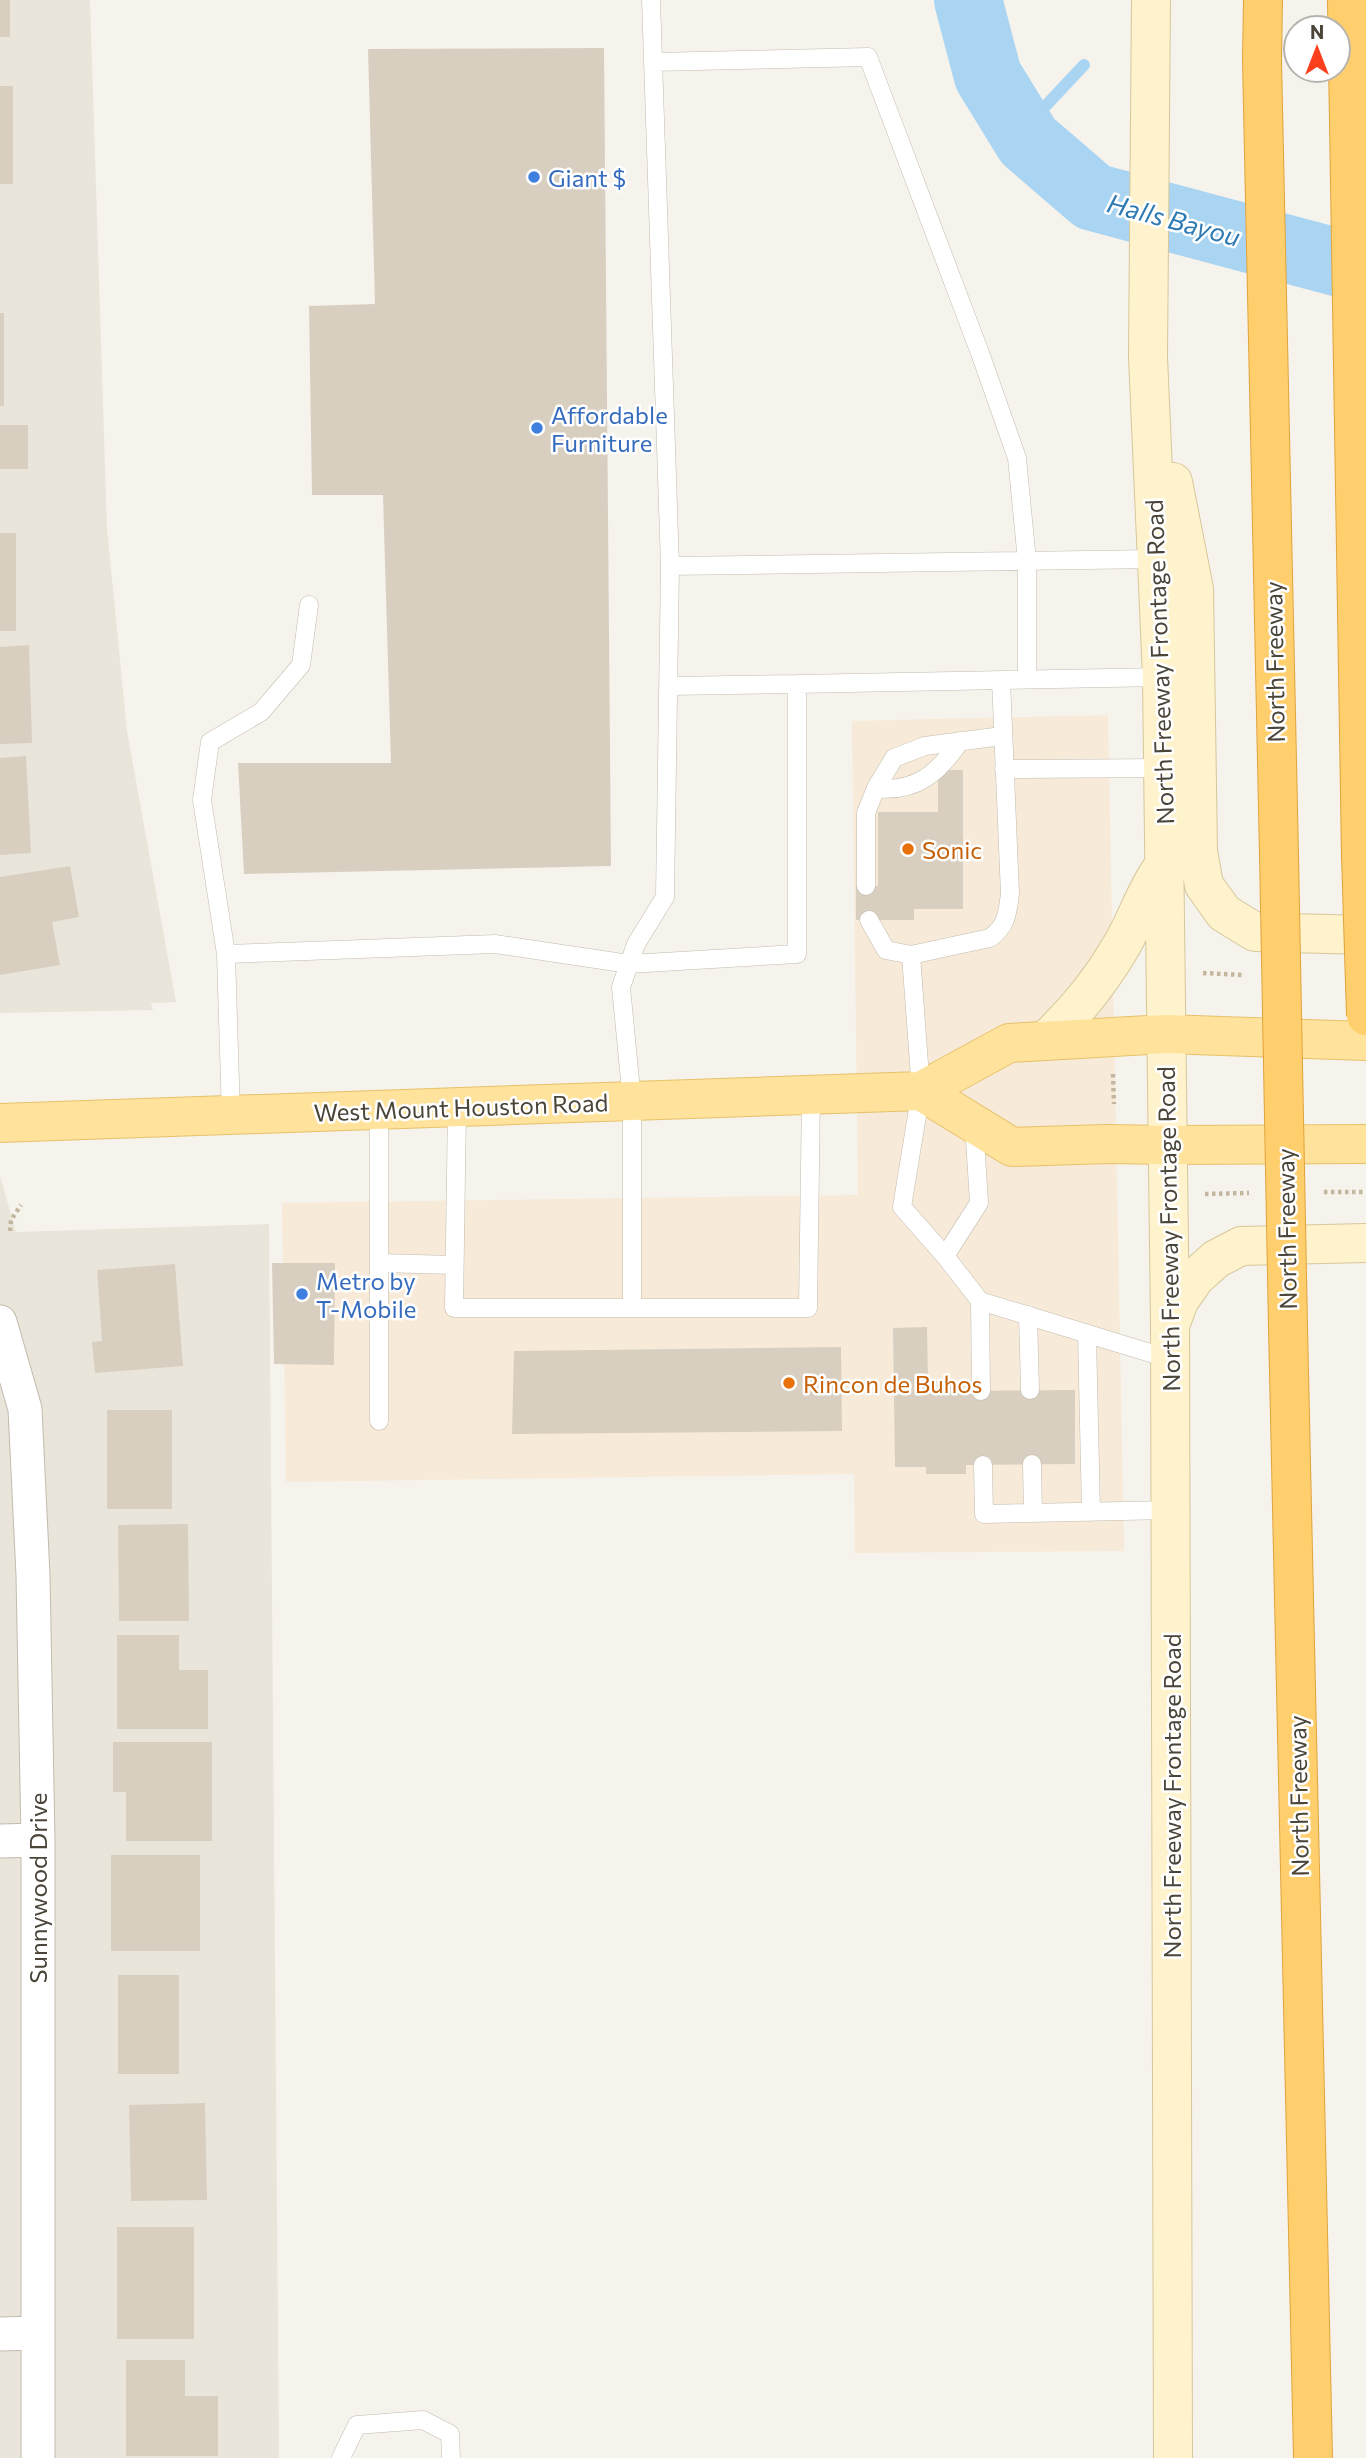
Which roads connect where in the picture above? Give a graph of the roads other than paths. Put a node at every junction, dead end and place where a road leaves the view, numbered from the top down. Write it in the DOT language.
graph roads {
  1 [pos="651,0"];
  2 [pos="1152,0"];
  3 [pos="1263,0"];
  4 [pos="1347,0"];
  5 [pos="653,62"];
  6 [pos="1148,357"];
  7 [pos="1157,559"];
  8 [pos="1027,561"];
  9 [pos="670,566"];
  10 [pos="309,605"];
  11 [pos="1161,677"];
  12 [pos="1027,679"];
  13 [pos="1001,680"];
  14 [pos="797,684"];
  15 [pos="669,685"];
  16 [pos="1002,736"];
  17 [pos="960,741"];
  18 [pos="1163,768"];
  19 [pos="1004,769"];
  20 [pos="876,788"];
  21 [pos="1164,867"];
  22 [pos="866,886"];
  23 [pos="869,920"];
  24 [pos="1366,935"];
  25 [pos="226,954"];
  26 [pos="911,955"];
  27 [pos="629,964"];
  28 [pos="1366,1016"];
  29 [pos="1165,1034"];
  30 [pos="1045,1041"];
  31 [pos="1366,1041"];
  32 [pos="921,1091"];
  33 [pos="811,1095"];
  34 [pos="632,1101"];
  35 [pos="457,1107"];
  36 [pos="379,1110"];
  37 [pos="231,1115"];
  38 [pos="0,1123"];
  39 [pos="974,1124"];
  40 [pos="1366,1144"];
  41 [pos="1168,1145"];
  42 [pos="1366,1243"];
  43 [pos="945,1255"];
  44 [pos="379,1262"];
  45 [pos="454,1265"];
  46 [pos="980,1301"];
  47 [pos="632,1308"];
  48 [pos="1028,1315"];
  49 [pos="0,1322"];
  50 [pos="1087,1334"];
  51 [pos="1170,1343"];
  52 [pos="1030,1390"];
  53 [pos="981,1391"];
  54 [pos="379,1421"];
  55 [pos="1032,1464"];
  56 [pos="983,1465"];
  57 [pos="1170,1510"];
  58 [pos="1091,1512"];
  59 [pos="1033,1513"];
  60 [pos="38,1840"];
  61 [pos="0,1841"];
  62 [pos="1309,2320"];
  63 [pos="37,2333"];
  64 [pos="0,2334"];
  65 [pos="38,2458"];
  66 [pos="341,2458"];
  67 [pos="451,2458"];
  68 [pos="1173,2458"];
  69 [pos="1296,2458"];
  70 [pos="1313,2458"];
  1 -- 5 [label="lane"];
  2 -- 6 [label="main road, North Freeway Frontage Road"];
  3 -- 62 [label="highway, North Freeway, bridge"];
  4 -- 28 [label="highway, bridge"];
  5 -- 8 [label="lane"];
  5 -- 9 [label="lane"];
  6 -- 7 [label="main road, North Freeway Frontage Road"];
  6 -- 24 [label="main road"];
  7 -- 8 [label="lane"];
  7 -- 11 [label="main road, North Freeway Frontage Road"];
  8 -- 9 [label="lane"];
  8 -- 12 [label="lane"];
  9 -- 15 [label="lane"];
  10 -- 25 [label="lane"];
  11 -- 12 [label="lane"];
  11 -- 18 [label="main road, North Freeway Frontage Road"];
  12 -- 13 [label="lane"];
  13 -- 14 [label="lane"];
  13 -- 16 [label="lane"];
  14 -- 15 [label="lane"];
  14 -- 27 [label="lane"];
  15 -- 27 [label="lane"];
  16 -- 17 [label="lane"];
  16 -- 19 [label="lane"];
  17 -- 20 [label="lane"];
  17 -- 20 [label="lane"];
  18 -- 19 [label="lane"];
  18 -- 21 [label="main road, North Freeway Frontage Road"];
  19 -- 26 [label="lane"];
  20 -- 22 [label="lane"];
  21 -- 29 [label="main road, North Freeway Frontage Road"];
  21 -- 30 [label="main road"];
  23 -- 26 [label="lane"];
  25 -- 27 [label="lane"];
  25 -- 37 [label="lane"];
  26 -- 32 [label="lane"];
  27 -- 34 [label="lane"];
  29 -- 30 [label="main road, West Mount Houston Road"];
  29 -- 31 [label="main road, West Mount Houston Road"];
  29 -- 41 [label="main road, North Freeway Frontage Road"];
  30 -- 32 [label="main road, West Mount Houston Road"];
  32 -- 33 [label="main road, West Mount Houston Road"];
  32 -- 39 [label="main road"];
  32 -- 43 [label="lane"];
  33 -- 34 [label="main road, West Mount Houston Road"];
  33 -- 47 [label="lane"];
  34 -- 35 [label="main road, West Mount Houston Road"];
  34 -- 47 [label="lane"];
  35 -- 36 [label="main road, West Mount Houston Road"];
  35 -- 45 [label="lane"];
  36 -- 37 [label="main road, West Mount Houston Road"];
  36 -- 44 [label="lane"];
  37 -- 38 [label="main road, West Mount Houston Road"];
  39 -- 41 [label="main road"];
  39 -- 43 [label="lane"];
  40 -- 41 [label="main road"];
  41 -- 51 [label="main road, North Freeway Frontage Road"];
  42 -- 51 [label="main road"];
  43 -- 46 [label="lane"];
  44 -- 45 [label="lane"];
  44 -- 54 [label="lane"];
  45 -- 47 [label="lane"];
  46 -- 48 [label="lane"];
  46 -- 53 [label="lane"];
  48 -- 50 [label="lane"];
  48 -- 52 [label="lane"];
  49 -- 60 [label="street, Sunnywood Drive"];
  50 -- 51 [label="lane"];
  50 -- 58 [label="lane"];
  51 -- 57 [label="main road, North Freeway Frontage Road"];
  55 -- 59 [label="lane"];
  56 -- 59 [label="lane"];
  57 -- 58 [label="lane"];
  57 -- 68 [label="main road, North Freeway Frontage Road"];
  58 -- 59 [label="lane"];
  60 -- 61 [label="street"];
  60 -- 63 [label="street, Sunnywood Drive"];
  62 -- 69 [label="highway"];
  62 -- 70 [label="highway, North Freeway"];
  63 -- 64 [label="street"];
  63 -- 65 [label="street, Sunnywood Drive"];
  66 -- 67 [label="lane"];
}
